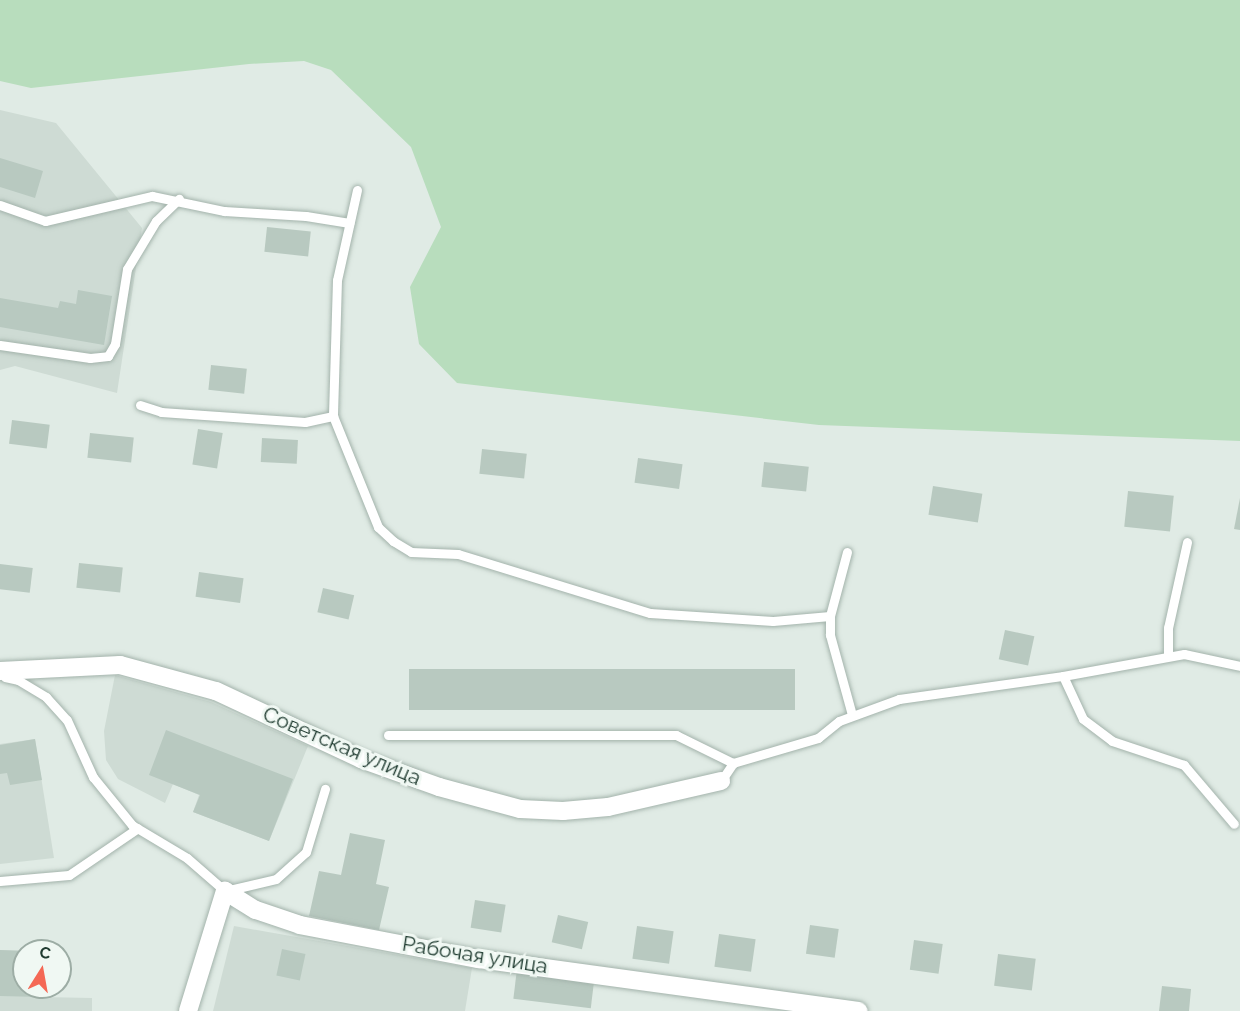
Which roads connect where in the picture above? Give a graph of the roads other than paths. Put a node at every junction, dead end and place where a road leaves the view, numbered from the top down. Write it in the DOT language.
graph roads {
  1 [pos="357,190"];
  2 [pos="179,199"];
  3 [pos="0,205"];
  4 [pos="349,224"];
  5 [pos="0,345"];
  6 [pos="140,405"];
  7 [pos="333,416"];
  8 [pos="1187,542"];
  9 [pos="847,552"];
  10 [pos="830,616"];
  11 [pos="1168,656"];
  12 [pos="1240,666"];
  13 [pos="0,671"];
  14 [pos="0,676"];
  15 [pos="1063,676"];
  16 [pos="852,715"];
  17 [pos="388,735"];
  18 [pos="733,763"];
  19 [pos="721,782"];
  20 [pos="325,789"];
  21 [pos="1234,824"];
  22 [pos="138,828"];
  23 [pos="0,881"];
  24 [pos="225,891"];
  25 [pos="822,1008"];
  26 [pos="188,1011"];
  27 [pos="858,1011"];
  1 -- 4 [label="lane"];
  2 -- 3 [label="lane"];
  2 -- 4 [label="lane"];
  2 -- 5 [label="lane"];
  4 -- 7 [label="lane"];
  6 -- 7 [label="lane"];
  7 -- 10 [label="lane"];
  8 -- 11 [label="lane"];
  9 -- 10 [label="lane"];
  10 -- 16 [label="lane"];
  11 -- 12 [label="lane"];
  11 -- 15 [label="lane"];
  13 -- 19 [label="street, Советская улица"];
  14 -- 22 [label="lane"];
  15 -- 16 [label="lane"];
  15 -- 21 [label="lane"];
  16 -- 18 [label="lane"];
  17 -- 18 [label="lane"];
  18 -- 19 [label="lane"];
  20 -- 24 [label="lane"];
  22 -- 23 [label="lane"];
  22 -- 24 [label="lane"];
  24 -- 25 [label="street, Рабочая улица"];
  24 -- 26 [label="street"];
  25 -- 27 [label="street, Рабочая улица"];
}
